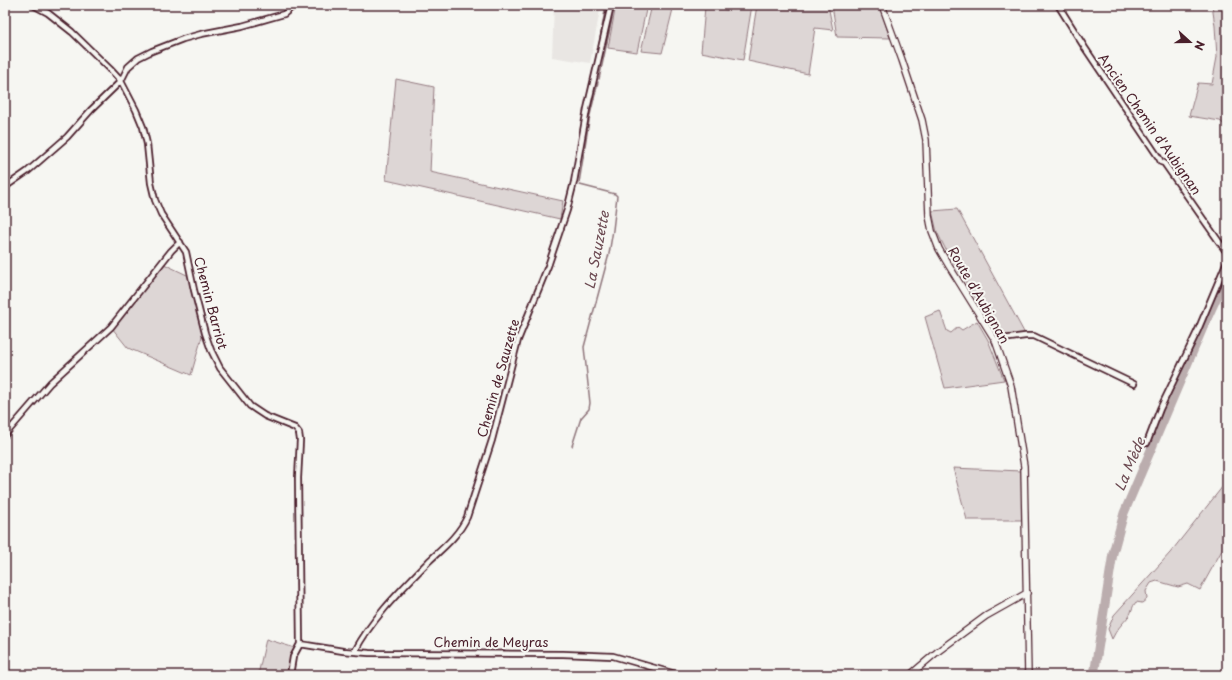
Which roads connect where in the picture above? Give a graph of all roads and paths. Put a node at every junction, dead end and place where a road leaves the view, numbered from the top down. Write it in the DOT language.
graph roads {
  1 [pos="33,5"];
  2 [pos="293,5"];
  3 [pos="611,5"];
  4 [pos="882,5"];
  5 [pos="1058,5"];
  6 [pos="121,81"];
  7 [pos="5,187"];
  8 [pos="180,242"];
  9 [pos="1227,253"];
  10 [pos="1227,261"];
  11 [pos="995,340"];
  12 [pos="1134,384"];
  13 [pos="5,435"];
  14 [pos="1147,443"];
  15 [pos="1026,593"];
  16 [pos="300,644"];
  17 [pos="356,651"];
  18 [pos="290,675"];
  19 [pos="679,675"];
  20 [pos="910,675"];
  21 [pos="1028,675"];
  1 -- 6 [label="street, Chemin Barriot"];
  2 -- 6 [label="street"];
  3 -- 17 [label="street, Chemin de Sauzette"];
  4 -- 11 [label="street, Route d'Aubignan"];
  5 -- 9 [label="street, Ancien Chemin d'Aubignan"];
  6 -- 7 [label="street"];
  6 -- 8 [label="street, Chemin Barriot"];
  8 -- 13 [label="street"];
  8 -- 16 [label="street, Chemin Barriot"];
  10 -- 14 [label="street"];
  11 -- 12 [label="street"];
  11 -- 15 [label="street, Route d'Aubignan"];
  15 -- 20 [label="street"];
  15 -- 21 [label="street, Route d'Aubignan"];
  16 -- 17 [label="street, Chemin de Meyras"];
  16 -- 18 [label="street"];
  17 -- 19 [label="street, Chemin de Meyras"];
}
